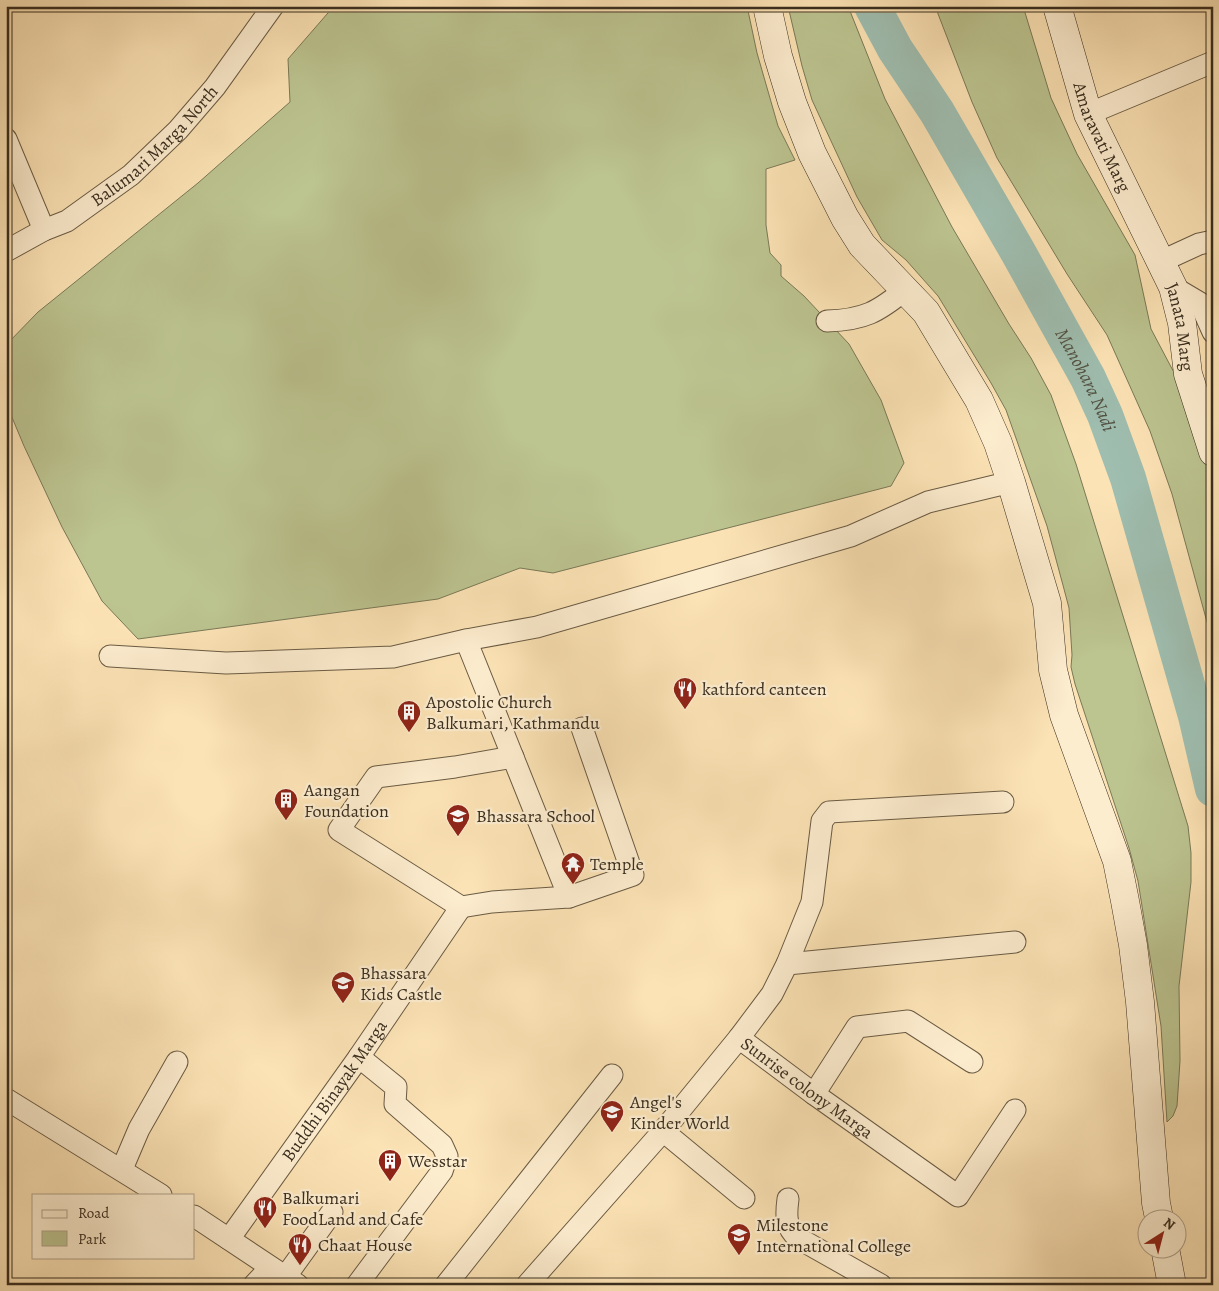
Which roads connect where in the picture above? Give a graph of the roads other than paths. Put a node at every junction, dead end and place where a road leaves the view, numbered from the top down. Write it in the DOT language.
graph roads {
  1 [pos="273,6"];
  2 [pos="767,6"];
  3 [pos="1057,6"];
  4 [pos="1213,62"];
  5 [pos="1088,114"];
  6 [pos="6,139"];
  7 [pos="44,230"];
  8 [pos="1213,241"];
  9 [pos="6,251"];
  10 [pos="1162,261"];
  11 [pos="1173,287"];
  12 [pos="906,290"];
  13 [pos="827,321"];
  14 [pos="1213,332"];
  15 [pos="1213,452"];
  16 [pos="1011,482"];
  17 [pos="466,640"];
  18 [pos="110,656"];
  19 [pos="582,728"];
  20 [pos="513,758"];
  21 [pos="1003,802"];
  22 [pos="569,897"];
  23 [pos="461,907"];
  24 [pos="1015,942"];
  25 [pos="787,964"];
  26 [pos="739,1038"];
  27 [pos="359,1057"];
  28 [pos="177,1062"];
  29 [pos="972,1062"];
  30 [pos="612,1075"];
  31 [pos="814,1094"];
  32 [pos="6,1099"];
  33 [pos="1015,1110"];
  34 [pos="663,1131"];
  35 [pos="122,1169"];
  36 [pos="160,1194"];
  37 [pos="744,1198"];
  38 [pos="788,1199"];
  39 [pos="1157,1208"];
  40 [pos="332,1212"];
  41 [pos="195,1217"];
  42 [pos="230,1239"];
  43 [pos="1167,1258"];
  44 [pos="285,1276"];
  45 [pos="254,1285"];
  46 [pos="357,1285"];
  47 [pos="446,1285"];
  48 [pos="527,1285"];
  49 [pos="881,1285"];
  50 [pos="1172,1285"];
  1 -- 7 [label="street, Balumari Marga North"];
  2 -- 12 [label="main road"];
  3 -- 5 [label="main road, Amaravati Marg"];
  4 -- 5 [label="street"];
  5 -- 10 [label="main road, Amaravati Marg"];
  6 -- 7 [label="street"];
  7 -- 9 [label="street, Balumari Marga North"];
  8 -- 10 [label="street"];
  10 -- 11 [label="main road, Janata Marg"];
  11 -- 14 [label="street"];
  11 -- 15 [label="main road, Janata Marg"];
  12 -- 13 [label="street"];
  12 -- 16 [label="main road"];
  16 -- 17 [label="street"];
  16 -- 39 [label="main road"];
  17 -- 18 [label="street"];
  17 -- 20 [label="street"];
  19 -- 22 [label="street"];
  20 -- 22 [label="street"];
  20 -- 23 [label="street"];
  21 -- 25 [label="street"];
  22 -- 23 [label="street"];
  23 -- 27 [label="street, Buddhi Binayak Marga"];
  24 -- 25 [label="street"];
  25 -- 26 [label="street"];
  26 -- 31 [label="street, Sunrise colony Marga"];
  26 -- 34 [label="street, Sunrise colony Marga"];
  27 -- 42 [label="street, Buddhi Binayak Marga"];
  27 -- 46 [label="street"];
  28 -- 35 [label="street"];
  29 -- 31 [label="street"];
  30 -- 47 [label="street"];
  31 -- 33 [label="street, Sunrise colony Marga"];
  32 -- 35 [label="street"];
  34 -- 37 [label="street"];
  34 -- 48 [label="street, Sunrise colony Marga"];
  35 -- 36 [label="street"];
  38 -- 49 [label="street"];
  40 -- 44 [label="street"];
  41 -- 42 [label="street"];
  42 -- 44 [label="street"];
  43 -- 50 [label="main road"];
  44 -- 45 [label="street"];
}
